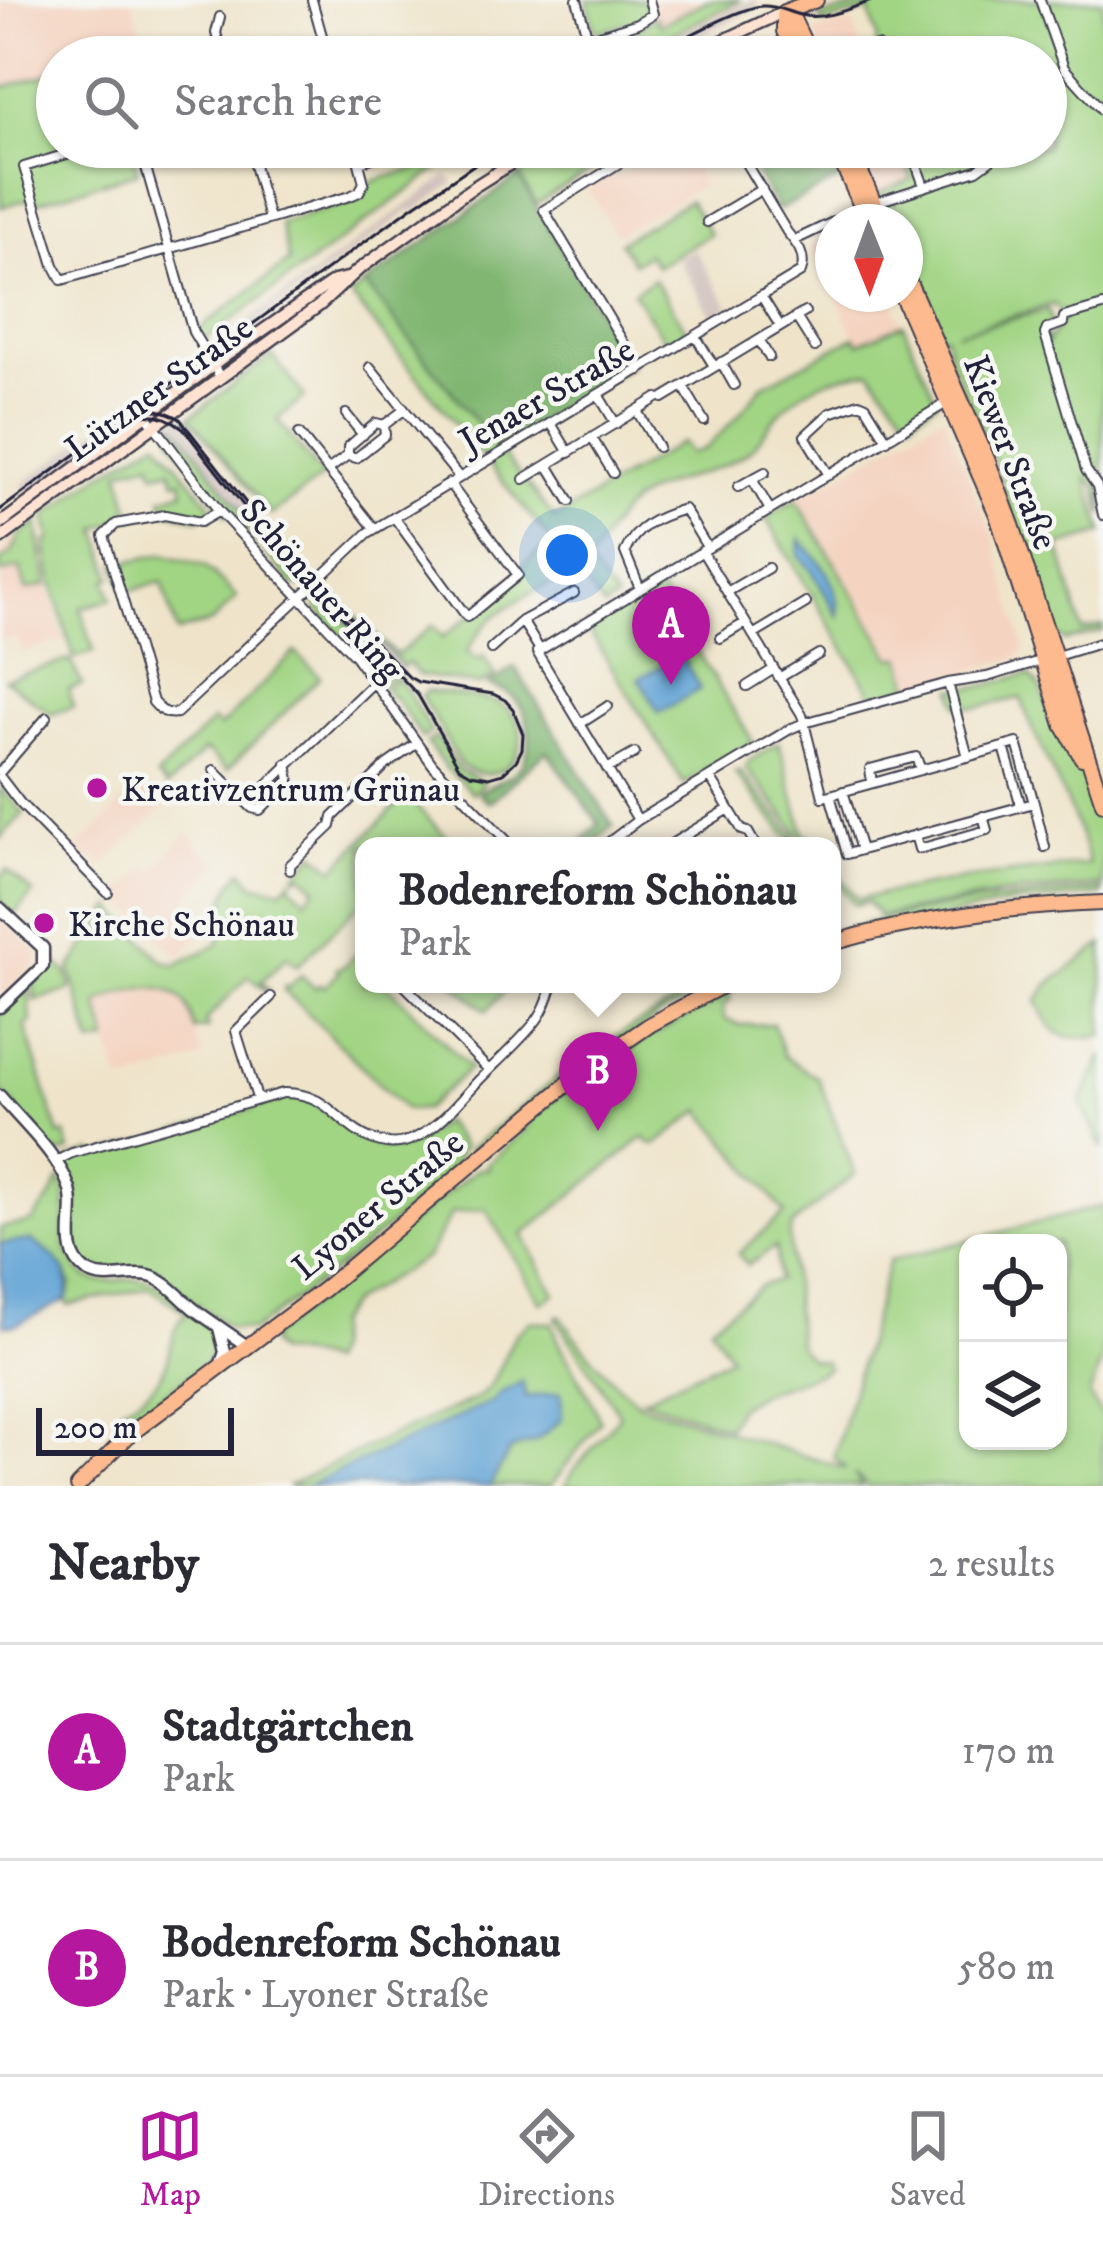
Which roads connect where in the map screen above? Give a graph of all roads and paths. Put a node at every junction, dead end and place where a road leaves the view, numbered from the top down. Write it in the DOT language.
graph roads {
  1 [pos="312,0"];
  2 [pos="577,0"];
  3 [pos="649,0"];
  4 [pos="816,0"];
  5 [pos="1040,0"];
  6 [pos="782,6"];
  7 [pos="220,17"];
  8 [pos="217,36"];
  9 [pos="322,36"];
  10 [pos="587,36"];
  11 [pos="597,36"];
  12 [pos="727,36"];
  13 [pos="786,36"];
  14 [pos="801,36"];
  15 [pos="1053,36"];
  16 [pos="1067,72"];
  17 [pos="1103,111"];
  18 [pos="36,163"];
  19 [pos="146,168"];
  20 [pos="255,168"];
  21 [pos="361,168"];
  22 [pos="504,168"];
  23 [pos="611,168"];
  24 [pos="749,168"];
  25 [pos="846,168"];
  26 [pos="856,168"];
  27 [pos="918,168"];
  28 [pos="980,168"];
  29 [pos="924,186"];
  30 [pos="762,189"];
  31 [pos="864,204"];
  32 [pos="866,204"];
  33 [pos="884,204"];
  34 [pos="269,219"];
  35 [pos="707,222"];
  36 [pos="815,231"];
  37 [pos="795,240"];
  38 [pos="170,250"];
  39 [pos="762,296"];
  40 [pos="1103,306"];
  41 [pos="909,312"];
  42 [pos="922,312"];
  43 [pos="780,327"];
  44 [pos="696,337"];
  45 [pos="759,340"];
  46 [pos="815,346"];
  47 [pos="769,357"];
  48 [pos="718,364"];
  49 [pos="370,367"];
  50 [pos="640,370"];
  51 [pos="216,372"];
  52 [pos="734,385"];
  53 [pos="683,386"];
  54 [pos="599,395"];
  55 [pos="950,402"];
  56 [pos="404,410"];
  57 [pos="637,411"];
  58 [pos="346,414"];
  59 [pos="151,421"];
  60 [pos="704,421"];
  61 [pos="616,424"];
  62 [pos="384,425"];
  63 [pos="552,425"];
  64 [pos="299,434"];
  65 [pos="363,435"];
  66 [pos="592,438"];
  67 [pos="887,440"];
  68 [pos="658,447"];
  69 [pos="568,453"];
  70 [pos="348,455"];
  71 [pos="548,465"];
  72 [pos="328,470"];
  73 [pos="613,472"];
  74 [pos="764,472"];
  75 [pos="829,475"];
  76 [pos="524,479"];
  77 [pos="752,479"];
  78 [pos="454,480"];
  79 [pos="738,488"];
  80 [pos="570,501"];
  81 [pos="770,510"];
  82 [pos="219,511"];
  83 [pos="1103,515"];
  84 [pos="394,517"];
  85 [pos="0,524"];
  86 [pos="375,529"];
  87 [pos="0,539"];
  88 [pos="705,549"];
  89 [pos="768,568"];
  90 [pos="640,589"];
  91 [pos="727,592"];
  92 [pos="574,593"];
  93 [pos="299,596"];
  94 [pos="806,603"];
  95 [pos="522,621"];
  96 [pos="746,622"];
  97 [pos="753,635"];
  98 [pos="720,638"];
  99 [pos="1103,642"];
  100 [pos="491,649"];
  101 [pos="538,651"];
  102 [pos="819,654"];
  103 [pos="1047,658"];
  104 [pos="777,674"];
  105 [pos="374,682"];
  106 [pos="948,683"];
  107 [pos="747,686"];
  108 [pos="608,706"];
  109 [pos="47,717"];
  110 [pos="804,723"];
  111 [pos="580,724"];
  112 [pos="416,744"];
  113 [pos="1004,747"];
  114 [pos="634,754"];
  115 [pos="968,757"];
  116 [pos="886,764"];
  117 [pos="608,769"];
  118 [pos="214,770"];
  119 [pos="921,770"];
  120 [pos="0,774"];
  121 [pos="710,777"];
  122 [pos="890,778"];
  123 [pos="872,783"];
  124 [pos="843,791"];
  125 [pos="830,795"];
  126 [pos="1034,803"];
  127 [pos="1103,803"];
  128 [pos="1021,806"];
  129 [pos="729,809"];
  130 [pos="983,816"];
  131 [pos="638,820"];
  132 [pos="949,826"];
  133 [pos="854,828"];
  134 [pos="841,832"];
  135 [pos="915,835"];
  136 [pos="504,837"];
  137 [pos="616,837"];
  138 [pos="685,837"];
  139 [pos="749,837"];
  140 [pos="952,840"];
  141 [pos="1046,847"];
  142 [pos="861,850"];
  143 [pos="290,870"];
  144 [pos="108,893"];
  145 [pos="1103,900"];
  146 [pos="0,908"];
  147 [pos="841,941"];
  148 [pos="412,993"];
  149 [pos="551,993"];
  150 [pos="708,993"];
  151 [pos="271,997"];
  152 [pos="0,1006"];
  153 [pos="488,1070"];
  154 [pos="0,1096"];
  155 [pos="257,1098"];
  156 [pos="55,1162"];
  157 [pos="218,1325"];
  158 [pos="247,1346"];
  159 [pos="220,1366"];
  160 [pos="78,1486"];
  1 -- 9 [label="street"];
  2 -- 10 [label="street"];
  3 -- 11 [label="street"];
  4 -- 6 [label="main road"];
  5 -- 15 [label="street"];
  6 -- 12 [label="main road"];
  6 -- 13 [label="main road"];
  6 -- 14 [label="main road"];
  7 -- 8 [label="street"];
  16 -- 17 [label="street"];
  18 -- 38 [label="street"];
  19 -- 38 [label="street"];
  20 -- 34 [label="street"];
  21 -- 34 [label="street"];
  22 -- 51 [label="main road, Lützner Straße"];
  23 -- 50 [label="street"];
  24 -- 30 [label="street"];
  25 -- 31 [label="main road"];
  26 -- 32 [label="main road"];
  27 -- 29 [label="street"];
  28 -- 29 [label="street"];
  29 -- 33 [label="street"];
  30 -- 35 [label="street"];
  30 -- 37 [label="street"];
  34 -- 38 [label="street"];
  36 -- 37 [label="street"];
  37 -- 39 [label="street, Jenaer Straße"];
  38 -- 51 [label="street"];
  39 -- 43 [label="street"];
  39 -- 44 [label="street, Jenaer Straße"];
  40 -- 83 [label="street"];
  41 -- 55 [label="main road, Kiewer Straße"];
  42 -- 103 [label="main road, Kiewer Straße"];
  43 -- 45 [label="street"];
  43 -- 46 [label="street"];
  44 -- 48 [label="street"];
  44 -- 50 [label="street, Jenaer Straße"];
  45 -- 47 [label="street"];
  45 -- 48 [label="street"];
  48 -- 52 [label="street"];
  48 -- 53 [label="street"];
  49 -- 56 [label="street"];
  50 -- 54 [label="street, Jenaer Straße"];
  51 -- 59 [label="main road, Lützner Straße"];
  53 -- 57 [label="street"];
  53 -- 60 [label="street"];
  54 -- 61 [label="street"];
  54 -- 63 [label="street, Jenaer Straße"];
  55 -- 67 [label="street"];
  55 -- 103 [label="main road, Kiewer Straße"];
  56 -- 62 [label="street"];
  56 -- 78 [label="street"];
  57 -- 61 [label="street"];
  57 -- 68 [label="street"];
  58 -- 65 [label="street"];
  59 -- 82 [label="street, Schönauer Ring"];
  59 -- 85 [label="main road, Lützner Straße"];
  59 -- 87 [label="main road, Lützner Straße"];
  61 -- 66 [label="street"];
  62 -- 65 [label="street"];
  62 -- 70 [label="street"];
  63 -- 69 [label="street"];
  63 -- 78 [label="street, Jenaer Straße"];
  64 -- 72 [label="street"];
  65 -- 70 [label="street"];
  66 -- 69 [label="street"];
  66 -- 73 [label="street"];
  67 -- 75 [label="street"];
  67 -- 75 [label="street"];
  69 -- 71 [label="street"];
  70 -- 72 [label="street"];
  71 -- 76 [label="street"];
  71 -- 80 [label="street"];
  72 -- 86 [label="street"];
  74 -- 77 [label="street"];
  75 -- 81 [label="street"];
  77 -- 79 [label="street"];
  77 -- 81 [label="street"];
  78 -- 84 [label="street, Jenaer Straße"];
  78 -- 84 [label="street"];
  81 -- 88 [label="street"];
  82 -- 93 [label="street, Schönauer Ring"];
  82 -- 93 [label="street, Jenaer Straße"];
  84 -- 86 [label="street, Jenaer Straße"];
  86 -- 93 [label="street, Jenaer Straße"];
  88 -- 90 [label="street"];
  88 -- 90 [label="street"];
  88 -- 91 [label="street"];
  89 -- 91 [label="street"];
  90 -- 101 [label="street"];
  91 -- 96 [label="street"];
  92 -- 95 [label="street"];
  93 -- 105 [label="street, Schönauer Ring"];
  94 -- 97 [label="street"];
  95 -- 100 [label="street"];
  95 -- 101 [label="street"];
  96 -- 97 [label="street"];
  96 -- 98 [label="street"];
  97 -- 104 [label="street"];
  99 -- 103 [label="street"];
  101 -- 111 [label="street"];
  102 -- 104 [label="street"];
  103 -- 106 [label="street"];
  103 -- 127 [label="main road, Kiewer Straße"];
  104 -- 107 [label="street"];
  104 -- 110 [label="street"];
  105 -- 112 [label="street, Schönauer Ring"];
  105 -- 118 [label="street"];
  106 -- 110 [label="street"];
  106 -- 115 [label="street"];
  108 -- 111 [label="street"];
  109 -- 120 [label="street"];
  110 -- 121 [label="street"];
  110 -- 125 [label="street"];
  111 -- 117 [label="street"];
  112 -- 136 [label="street, Schönauer Ring"];
  112 -- 143 [label="street"];
  113 -- 115 [label="street"];
  113 -- 126 [label="street"];
  113 -- 128 [label="street"];
  114 -- 117 [label="street"];
  115 -- 119 [label="street"];
  116 -- 119 [label="street"];
  116 -- 122 [label="street"];
  116 -- 123 [label="street"];
  117 -- 131 [label="street"];
  119 -- 122 [label="street"];
  120 -- 144 [label="street"];
  121 -- 129 [label="street"];
  121 -- 131 [label="street"];
  122 -- 123 [label="street"];
  123 -- 124 [label="street"];
  124 -- 125 [label="street"];
  124 -- 133 [label="street"];
  125 -- 134 [label="street"];
  126 -- 128 [label="street"];
  126 -- 141 [label="street"];
  128 -- 130 [label="street"];
  129 -- 138 [label="street"];
  129 -- 139 [label="street"];
  130 -- 132 [label="street"];
  130 -- 140 [label="street"];
  131 -- 137 [label="street"];
  132 -- 135 [label="street"];
  132 -- 140 [label="street"];
  133 -- 134 [label="street"];
  133 -- 142 [label="street"];
  134 -- 142 [label="street"];
  135 -- 140 [label="street"];
  135 -- 142 [label="street"];
  145 -- 147 [label="main road"];
  146 -- 152 [label="street"];
  148 -- 153 [label="street"];
  149 -- 153 [label="street"];
  150 -- 158 [label="main road, Lyoner Straße"];
  151 -- 155 [label="street"];
  153 -- 155 [label="street"];
  154 -- 156 [label="street"];
  155 -- 156 [label="street"];
  156 -- 157 [label="street"];
  157 -- 158 [label="street"];
  157 -- 159 [label="street"];
  158 -- 159 [label="main road, Lyoner Straße"];
  159 -- 160 [label="main road, Lyoner Straße"];
}
